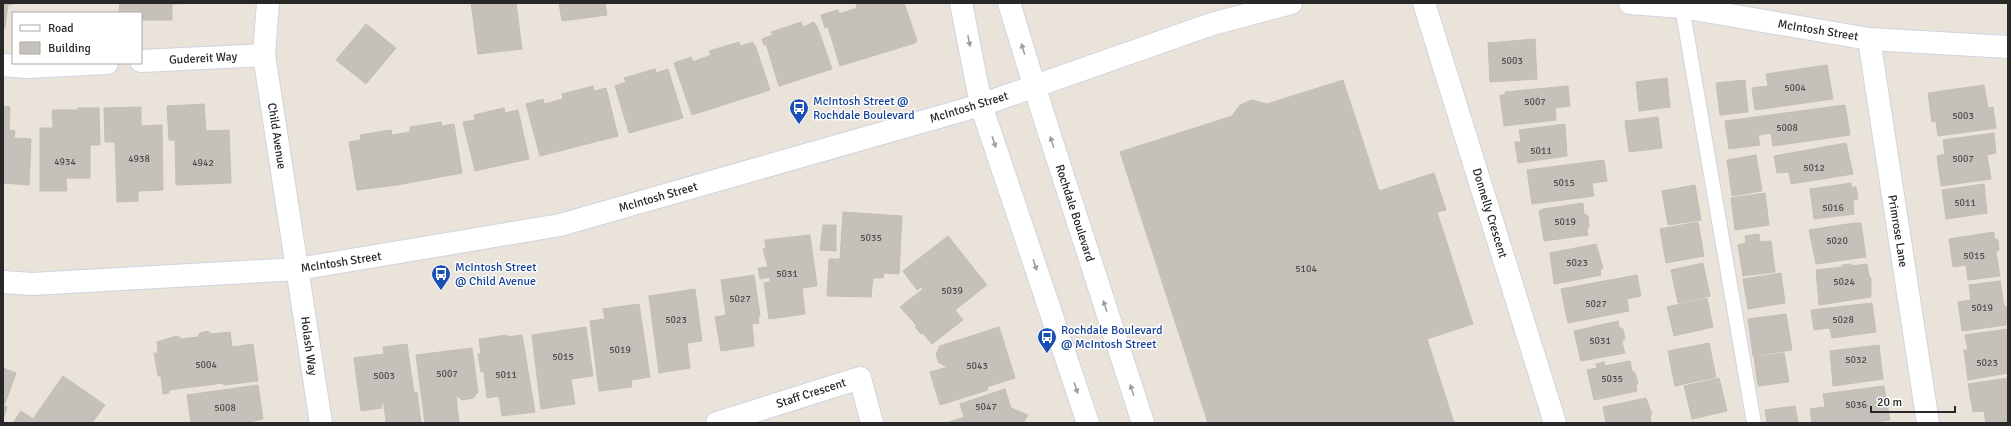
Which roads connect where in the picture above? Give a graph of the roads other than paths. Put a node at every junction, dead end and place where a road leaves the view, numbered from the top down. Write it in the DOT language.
graph roads {
  1 [pos="268,3"];
  2 [pos="961,3"];
  3 [pos="1009,3"];
  4 [pos="1291,3"];
  5 [pos="1424,3"];
  6 [pos="1630,3"];
  7 [pos="1682,7"];
  8 [pos="1869,38"];
  9 [pos="2008,47"];
  10 [pos="264,55"];
  11 [pos="142,61"];
  12 [pos="3,64"];
  13 [pos="87,64"];
  14 [pos="1034,87"];
  15 [pos="982,105"];
  16 [pos="298,269"];
  17 [pos="3,282"];
  18 [pos="321,423"];
  19 [pos="717,423"];
  20 [pos="872,423"];
  21 [pos="1088,423"];
  22 [pos="1143,423"];
  23 [pos="1555,423"];
  24 [pos="1754,423"];
  25 [pos="1928,423"];
  1 -- 10 [label="street, Child Avenue"];
  2 -- 15 [label="street, one-way"];
  14 -- 3 [label="street, Rochdale Boulevard, one-way"];
  4 -- 14 [label="street, McIntosh Street"];
  5 -- 23 [label="street, Donnelly Crescent"];
  6 -- 7 [label="street, McIntosh Street"];
  7 -- 8 [label="street, McIntosh Street"];
  7 -- 24 [label="lane"];
  8 -- 9 [label="street, McIntosh Street"];
  8 -- 25 [label="street, Primrose Lane"];
  10 -- 11 [label="street, Gudereit Way"];
  10 -- 16 [label="street, Child Avenue"];
  12 -- 13 [label="street"];
  14 -- 15 [label="street, McIntosh Street"];
  22 -- 14 [label="street, Rochdale Boulevard, one-way"];
  15 -- 16 [label="street, McIntosh Street"];
  15 -- 21 [label="street, one-way"];
  16 -- 17 [label="street, McIntosh Street"];
  16 -- 18 [label="street, Holash Way"];
  19 -- 20 [label="street, Staff Crescent"];
}
